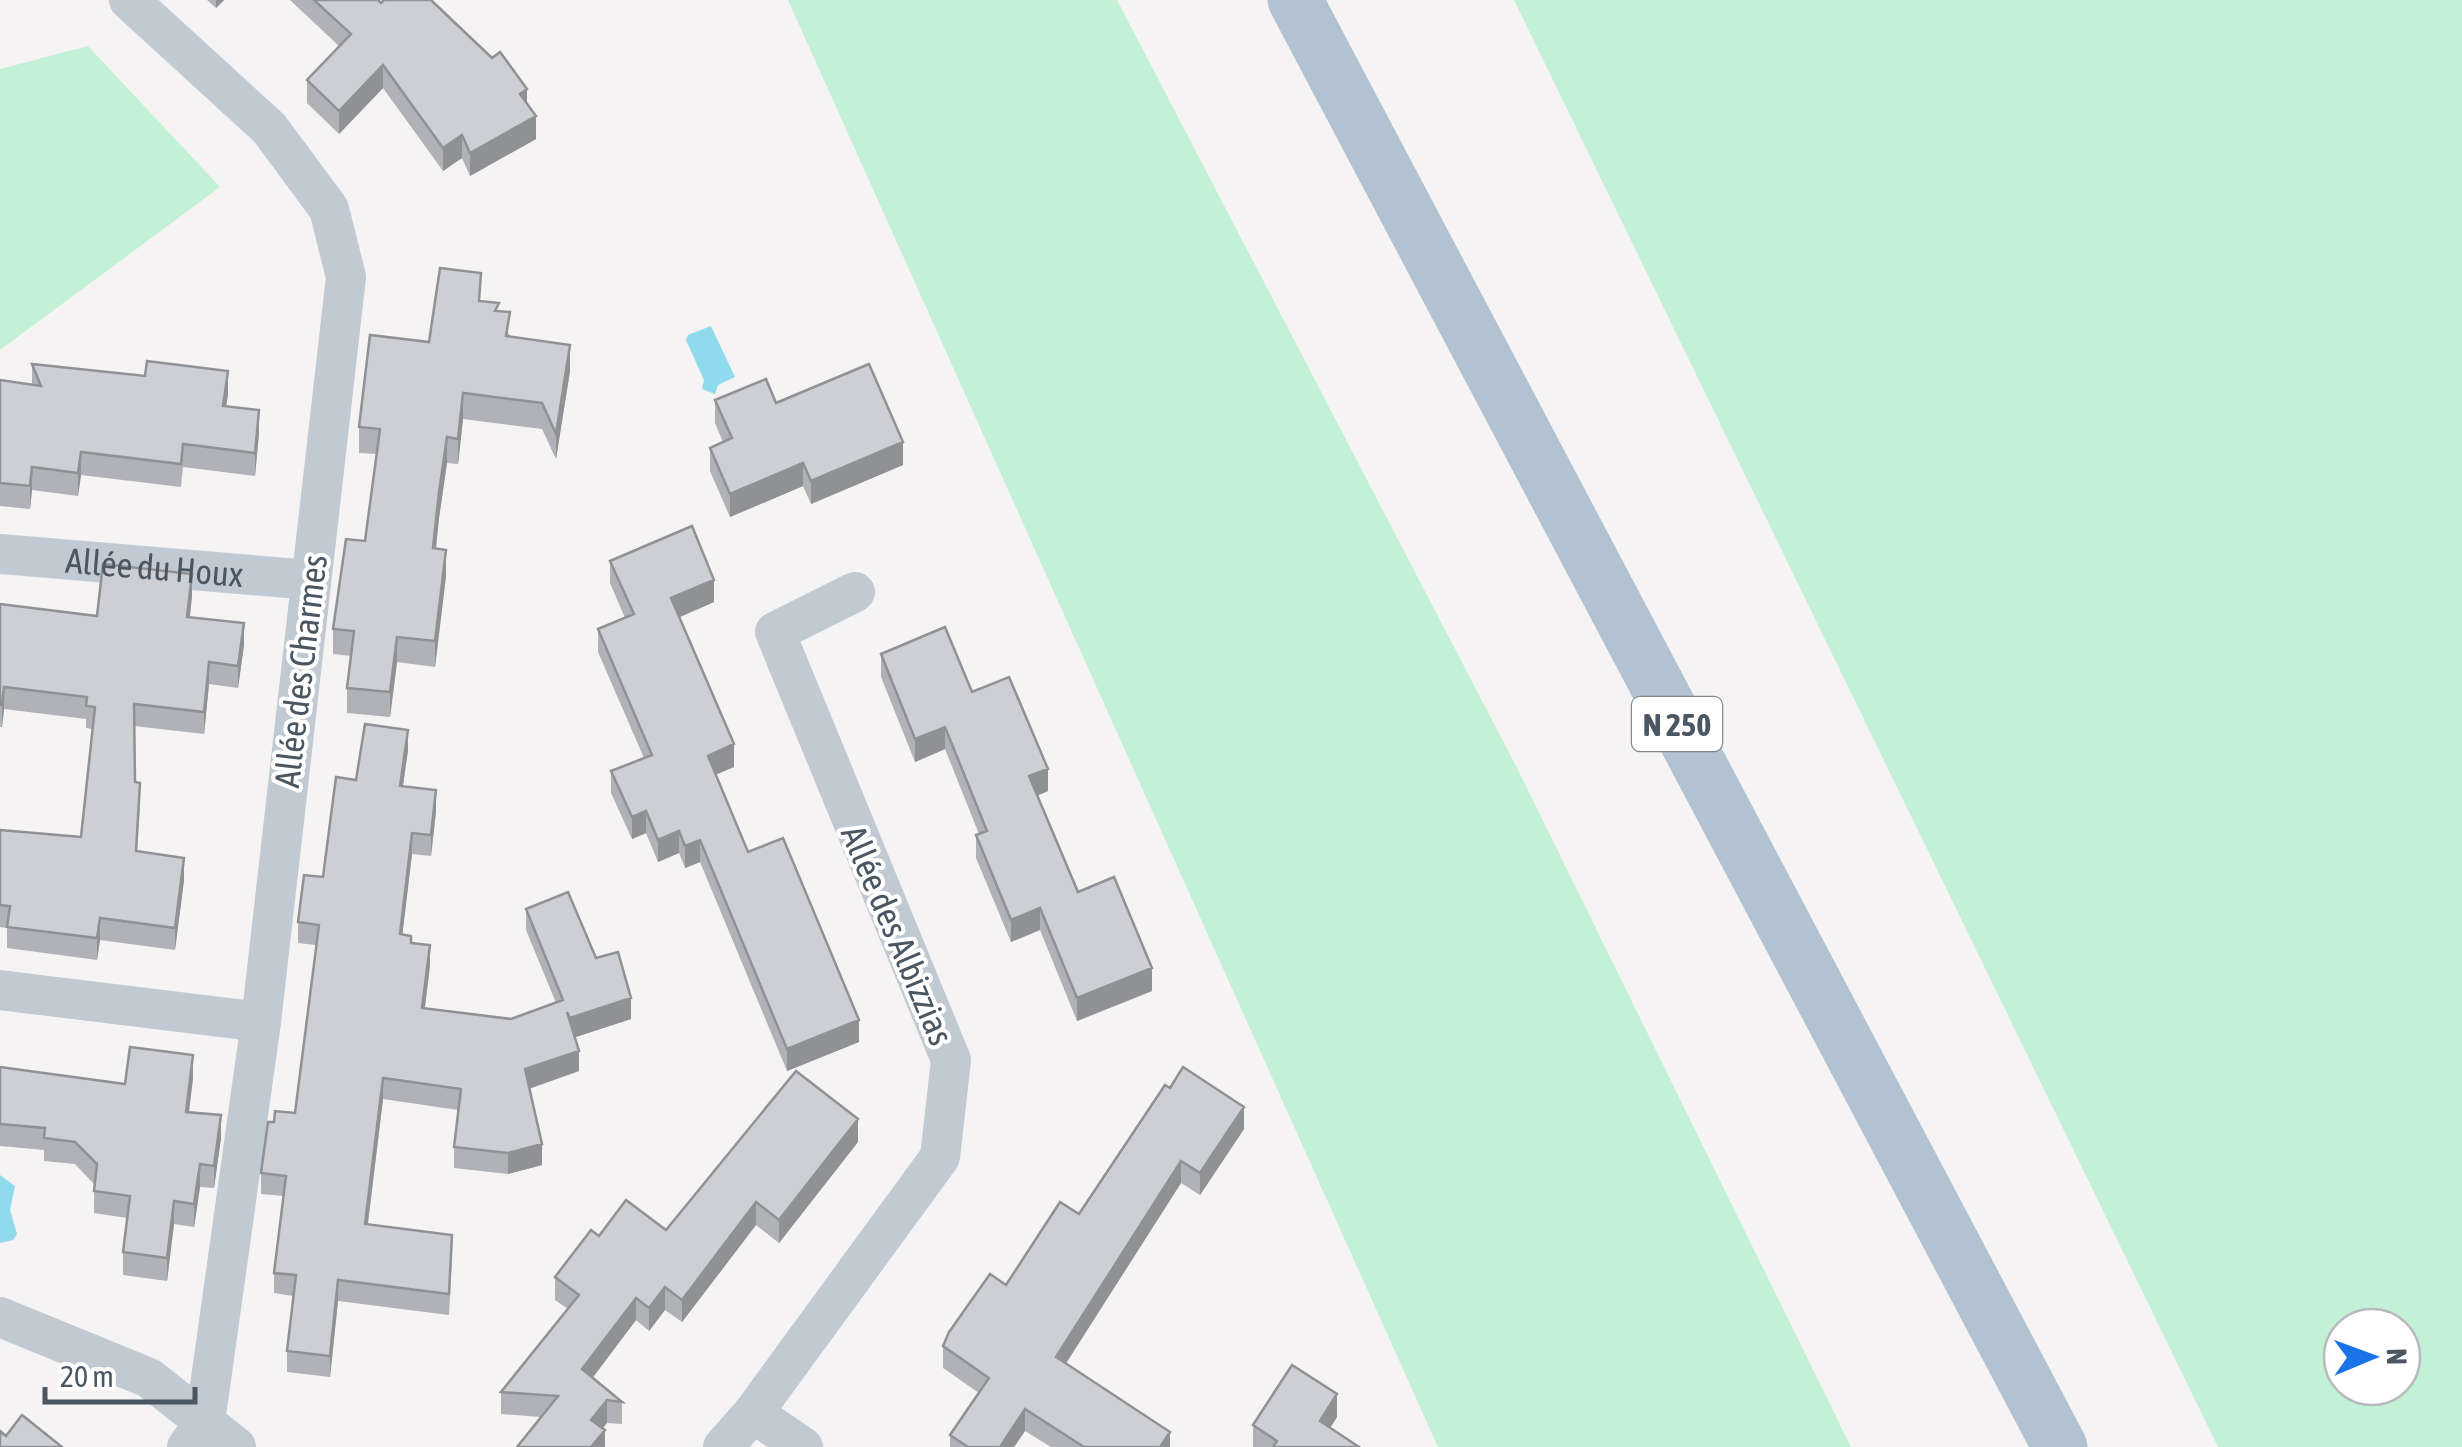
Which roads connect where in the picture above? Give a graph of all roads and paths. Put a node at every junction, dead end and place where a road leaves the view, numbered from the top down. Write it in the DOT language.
graph roads {
  1 [pos="129,0"];
  2 [pos="1294,0"];
  3 [pos="0,554"];
  4 [pos="311,580"];
  5 [pos="855,592"];
  6 [pos="0,990"];
  7 [pos="260,1022"];
  8 [pos="0,1317"];
  9 [pos="754,1413"];
  10 [pos="196,1434"];
  11 [pos="236,1447"];
  12 [pos="722,1447"];
  13 [pos="803,1447"];
  14 [pos="2060,1447"];
  1 -- 4 [label="street, Allée des Charmes"];
  2 -- 14 [label="main road, N 250"];
  3 -- 4 [label="street, Allée du Houx"];
  4 -- 7 [label="street, Allée des Charmes"];
  5 -- 9 [label="street, Allée des Albizzias"];
  6 -- 7 [label="street"];
  7 -- 10 [label="street, Allée des Charmes"];
  8 -- 10 [label="street"];
  9 -- 12 [label="street, Allée des Albizzias"];
  9 -- 13 [label="street"];
  10 -- 11 [label="street"];
}
